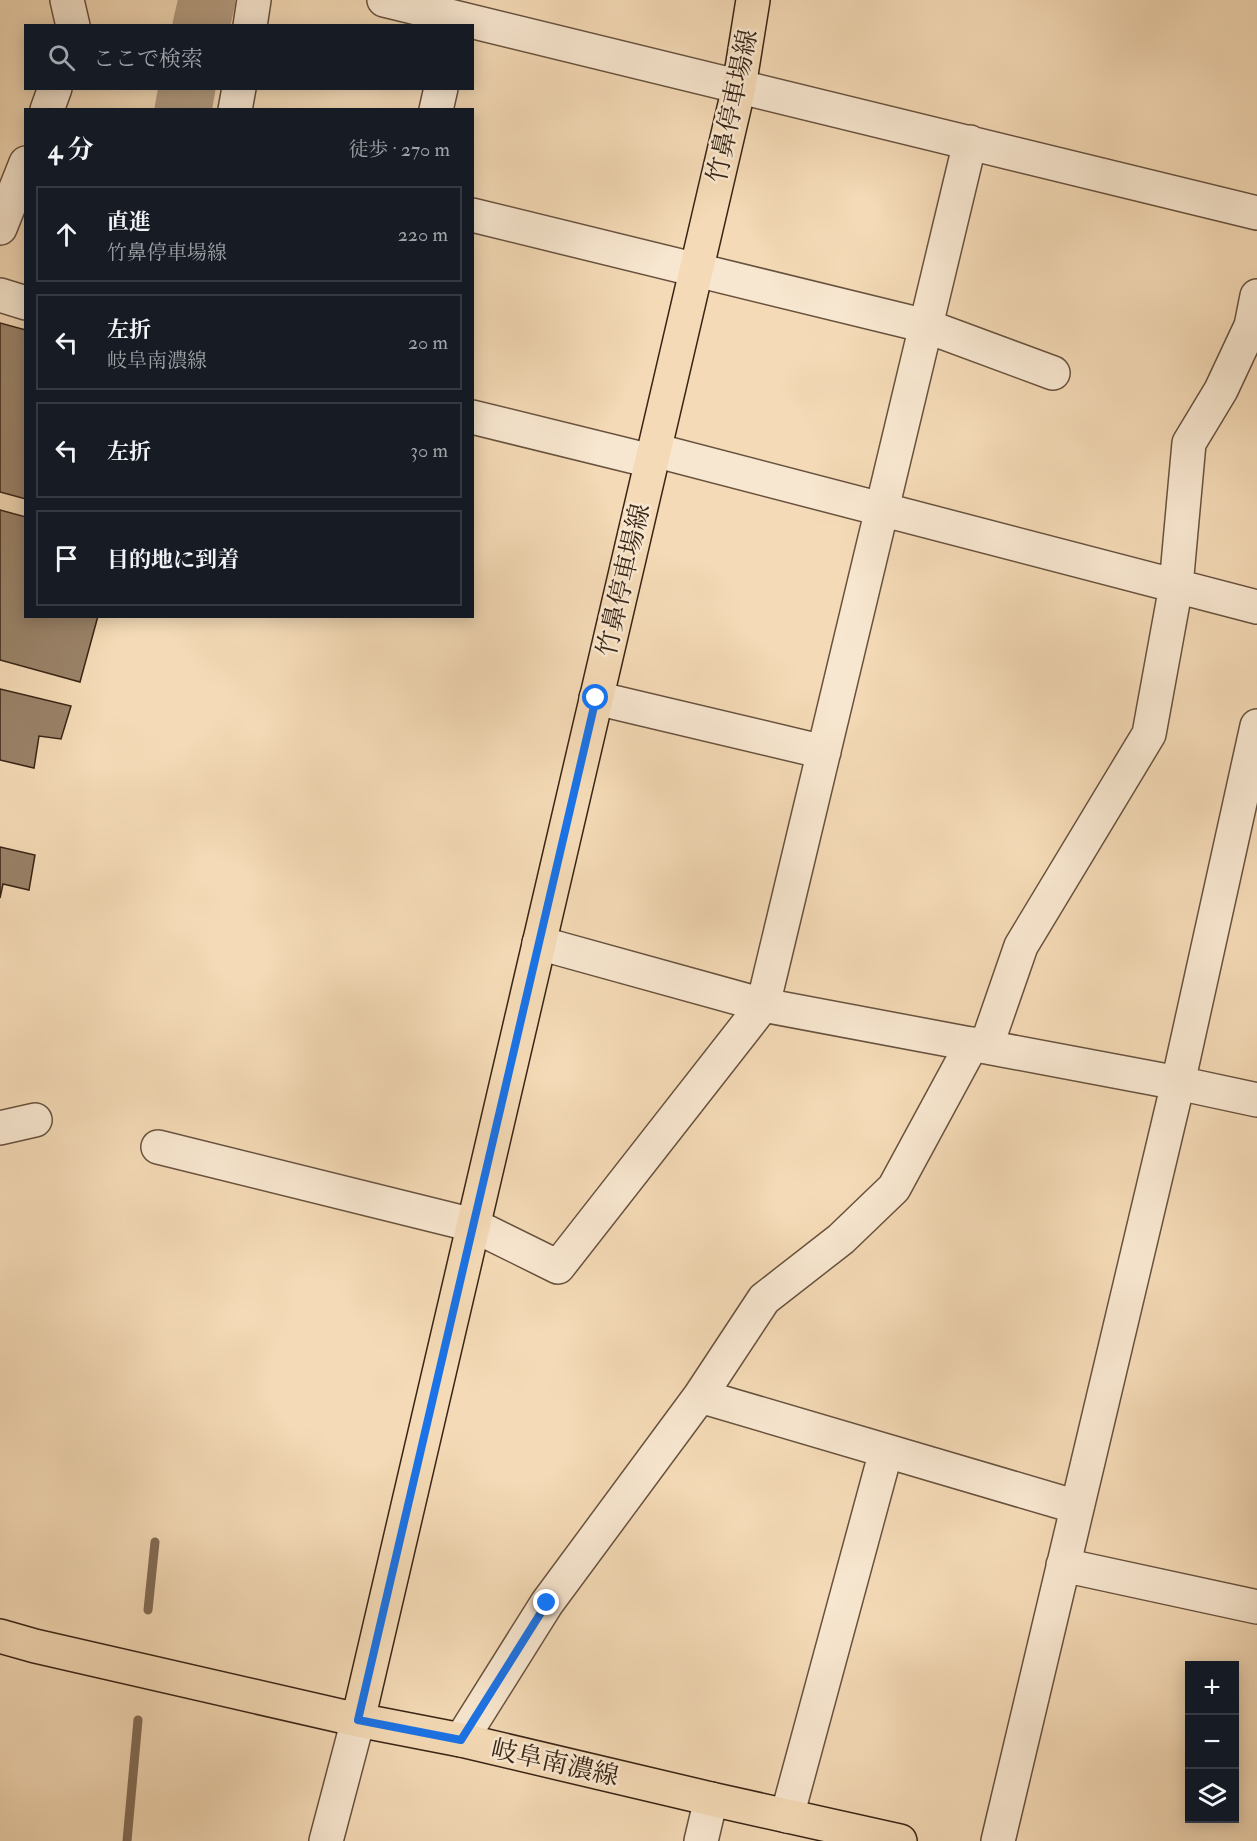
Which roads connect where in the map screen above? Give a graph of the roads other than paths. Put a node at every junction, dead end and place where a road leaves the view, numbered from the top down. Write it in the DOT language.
graph roads {
  1 [pos="67,0"];
  2 [pos="254,0"];
  3 [pos="384,0"];
  4 [pos="753,0"];
  5 [pos="459,15"];
  6 [pos="73,24"];
  7 [pos="250,24"];
  8 [pos="739,87"];
  9 [pos="54,90"];
  10 [pos="239,90"];
  11 [pos="441,90"];
  12 [pos="48,108"];
  13 [pos="235,108"];
  14 [pos="436,108"];
  15 [pos="970,142"];
  16 [pos="24,168"];
  17 [pos="1257,213"];
  18 [pos="474,216"];
  19 [pos="0,228"];
  20 [pos="696,271"];
  21 [pos="0,295"];
  22 [pos="1257,296"];
  23 [pos="24,302"];
  24 [pos="926,326"];
  25 [pos="1053,373"];
  26 [pos="474,417"];
  27 [pos="652,455"];
  28 [pos="883,510"];
  29 [pos="1176,586"];
  30 [pos="1257,607"];
  31 [pos="596,698"];
  32 [pos="1257,726"];
  33 [pos="824,752"];
  34 [pos="539,943"];
  35 [pos="763,1005"];
  36 [pos="979,1045"];
  37 [pos="1178,1083"];
  38 [pos="1257,1100"];
  39 [pos="35,1120"];
  40 [pos="0,1128"];
  41 [pos="159,1147"];
  42 [pos="473,1225"];
  43 [pos="700,1396"];
  44 [pos="886,1451"];
  45 [pos="1077,1508"];
  46 [pos="1063,1565"];
  47 [pos="1257,1607"];
  48 [pos="0,1636"];
  49 [pos="358,1720"];
  50 [pos="461,1740"];
  51 [pos="711,1799"];
  52 [pos="787,1816"];
  53 [pos="326,1841"];
  54 [pos="701,1841"];
  55 [pos="900,1841"];
  56 [pos="998,1841"];
  1 -- 6 [label="street"];
  2 -- 7 [label="street"];
  3 -- 5 [label="street"];
  4 -- 8 [label="main road, 竹鼻停車場線"];
  5 -- 8 [label="street"];
  8 -- 15 [label="street"];
  8 -- 20 [label="main road, 竹鼻停車場線"];
  9 -- 12 [label="street"];
  10 -- 13 [label="street"];
  11 -- 14 [label="street"];
  15 -- 17 [label="street"];
  15 -- 24 [label="street"];
  16 -- 19 [label="street"];
  18 -- 20 [label="street"];
  20 -- 24 [label="street"];
  20 -- 27 [label="main road, 竹鼻停車場線"];
  21 -- 23 [label="street"];
  22 -- 29 [label="street"];
  24 -- 25 [label="street"];
  24 -- 28 [label="street"];
  26 -- 27 [label="street"];
  27 -- 28 [label="street"];
  27 -- 31 [label="main road, 竹鼻停車場線"];
  28 -- 29 [label="street"];
  28 -- 33 [label="street"];
  29 -- 30 [label="street"];
  29 -- 36 [label="street"];
  31 -- 33 [label="street"];
  31 -- 34 [label="main road, 竹鼻停車場線"];
  32 -- 37 [label="street"];
  33 -- 35 [label="street"];
  34 -- 35 [label="street"];
  34 -- 42 [label="main road, 竹鼻停車場線"];
  35 -- 36 [label="street"];
  35 -- 42 [label="street"];
  36 -- 37 [label="street"];
  36 -- 43 [label="street"];
  37 -- 38 [label="street"];
  37 -- 45 [label="street"];
  39 -- 40 [label="street"];
  41 -- 42 [label="street"];
  42 -- 49 [label="main road, 竹鼻停車場線"];
  43 -- 44 [label="street"];
  43 -- 50 [label="street"];
  44 -- 45 [label="street"];
  44 -- 52 [label="street"];
  45 -- 46 [label="street"];
  46 -- 47 [label="street"];
  46 -- 56 [label="street"];
  48 -- 49 [label="main road, 岐阜南濃線"];
  49 -- 50 [label="main road, 岐阜南濃線"];
  49 -- 53 [label="street"];
  50 -- 51 [label="main road, 岐阜南濃線"];
  51 -- 52 [label="main road, 岐阜南濃線"];
  51 -- 54 [label="street"];
  52 -- 55 [label="main road, 岐阜南濃線"];
}
